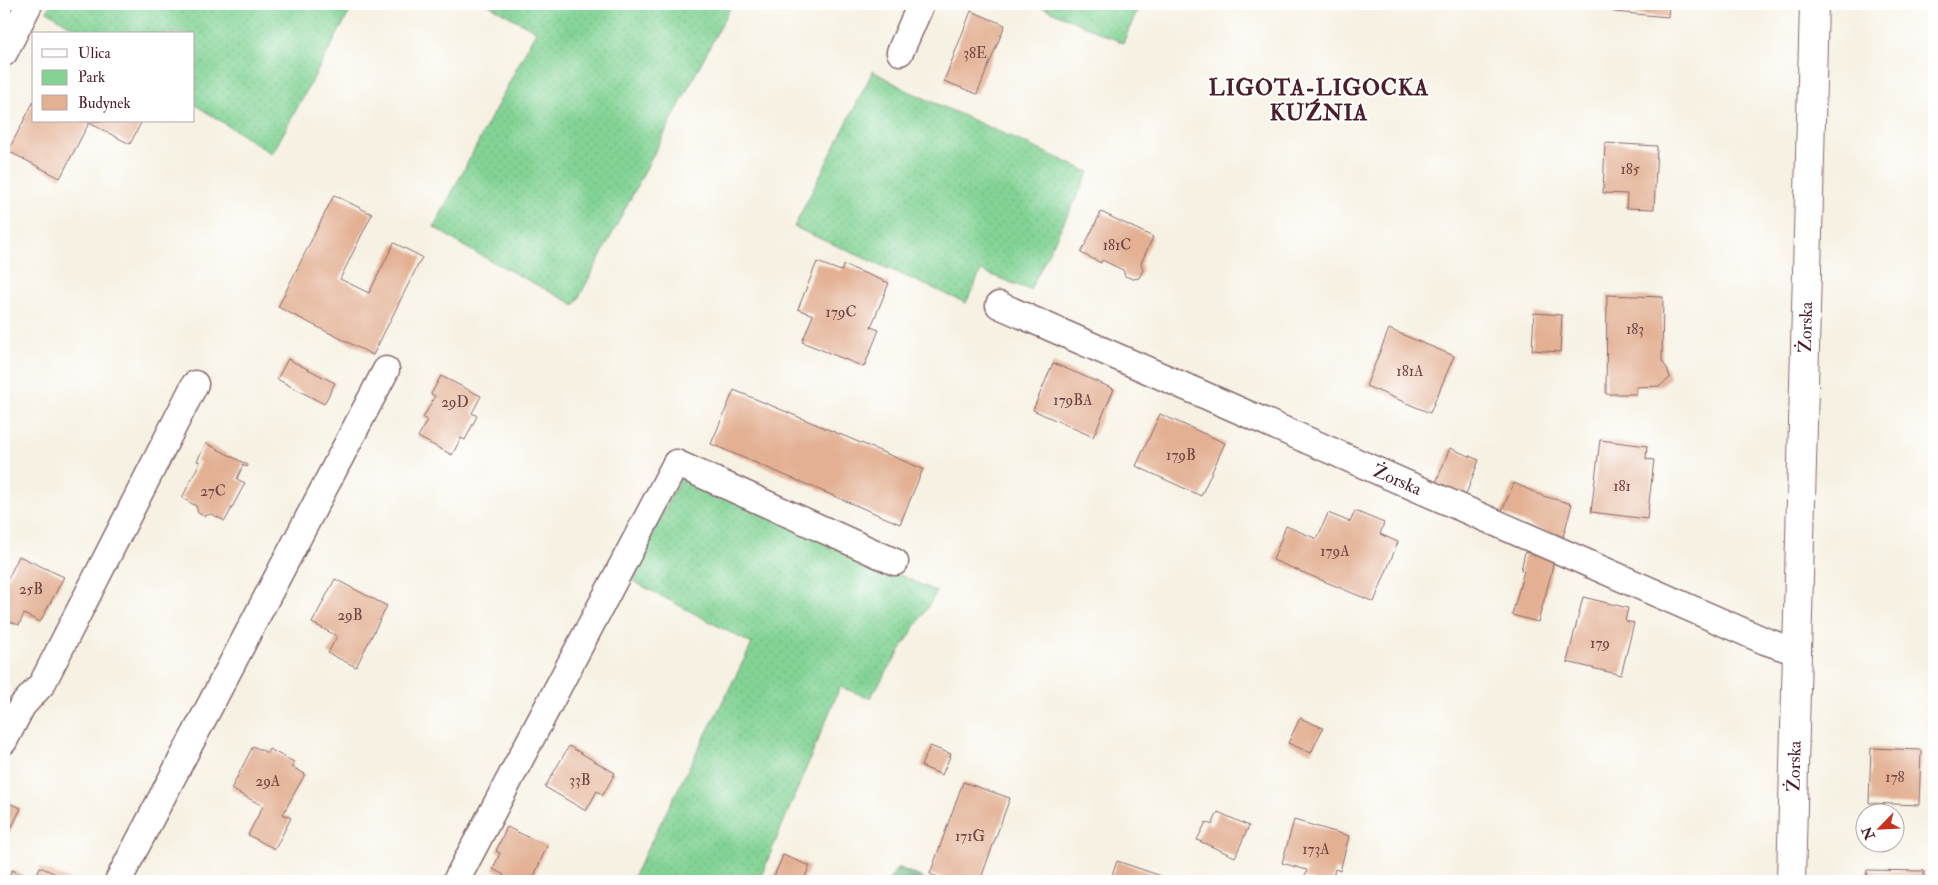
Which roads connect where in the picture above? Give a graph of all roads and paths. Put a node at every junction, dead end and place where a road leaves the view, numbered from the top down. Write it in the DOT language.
graph roads {
  1 [pos="29,4"];
  2 [pos="921,4"];
  3 [pos="1814,4"];
  4 [pos="900,52"];
  5 [pos="4,53"];
  6 [pos="999,305"];
  7 [pos="386,370"];
  8 [pos="196,384"];
  9 [pos="895,562"];
  10 [pos="1797,652"];
  11 [pos="4,741"];
  12 [pos="118,881"];
  13 [pos="456,881"];
  14 [pos="1791,881"];
  1 -- 5 [label="street"];
  2 -- 4 [label="street"];
  3 -- 10 [label="main road, Żorska"];
  6 -- 10 [label="street, Żorska"];
  7 -- 12 [label="street"];
  8 -- 11 [label="street"];
  9 -- 13 [label="street"];
  10 -- 14 [label="main road, Żorska"];
}
